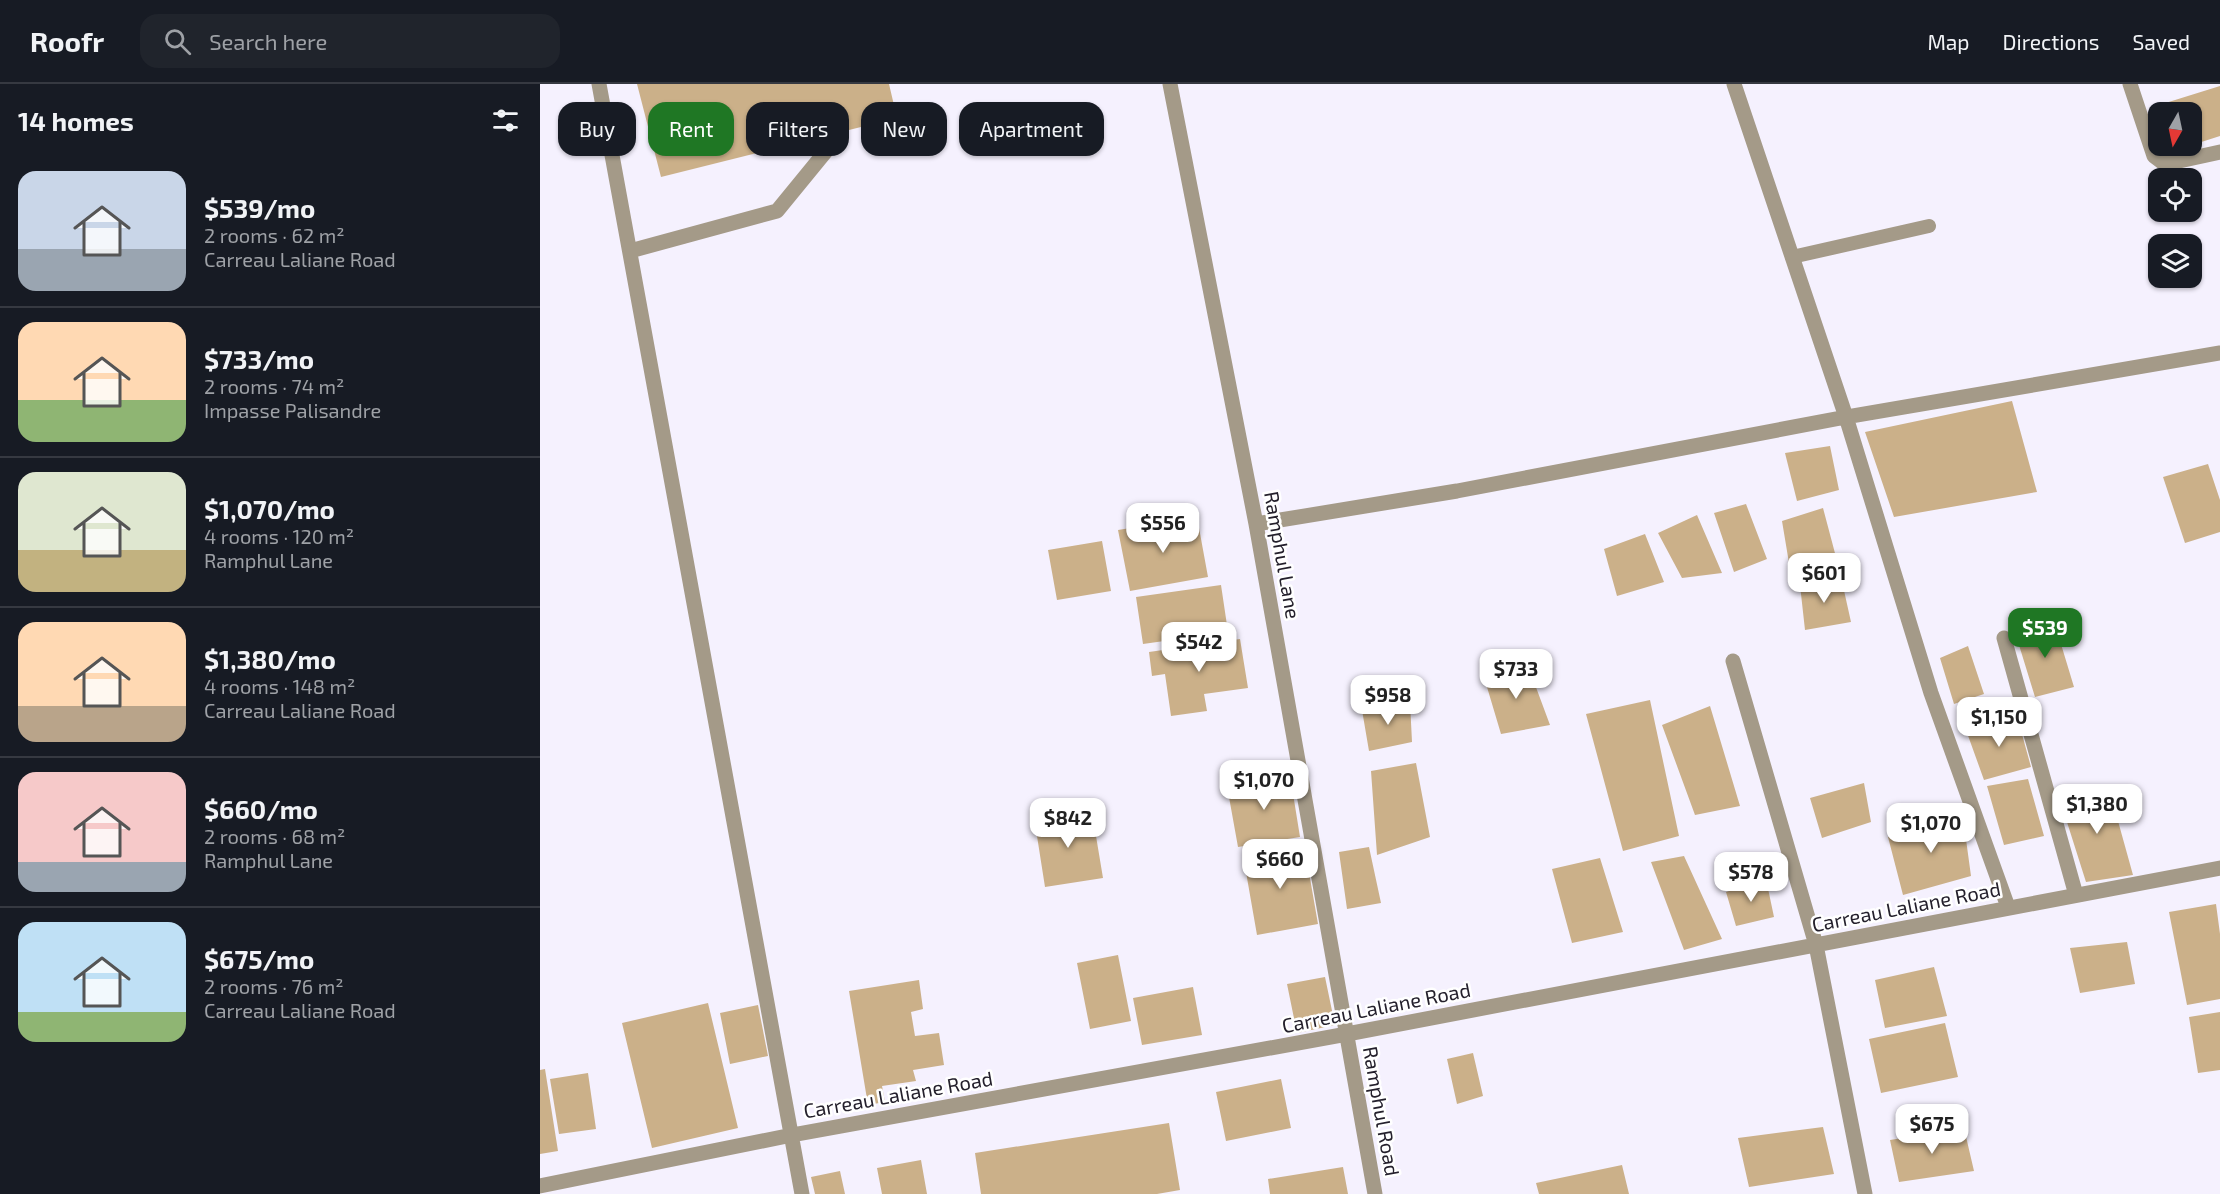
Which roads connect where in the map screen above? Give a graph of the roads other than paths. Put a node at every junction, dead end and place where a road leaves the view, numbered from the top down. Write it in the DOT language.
graph roads {
  1 [pos="599,84"];
  2 [pos="1170,84"];
  3 [pos="1734,84"];
  4 [pos="2130,84"];
  5 [pos="2220,152"];
  6 [pos="822,156"];
  7 [pos="1929,226"];
  8 [pos="630,251"];
  9 [pos="1792,257"];
  10 [pos="2220,352"];
  11 [pos="1846,417"];
  12 [pos="1256,524"];
  13 [pos="2004,638"];
  14 [pos="1733,661"];
  15 [pos="2220,868"];
  16 [pos="2076,895"];
  17 [pos="2008,907"];
  18 [pos="1816,945"];
  19 [pos="1347,1034"];
  20 [pos="792,1135"];
  21 [pos="540,1186"];
  22 [pos="802,1194"];
  23 [pos="1374,1194"];
  24 [pos="1865,1194"];
  1 -- 8 [label="street"];
  2 -- 12 [label="street, Ramphul Lane"];
  3 -- 9 [label="street"];
  4 -- 5 [label="street"];
  6 -- 8 [label="street"];
  7 -- 9 [label="lane"];
  8 -- 20 [label="street"];
  9 -- 11 [label="street"];
  10 -- 11 [label="street"];
  11 -- 12 [label="street"];
  11 -- 17 [label="street"];
  12 -- 19 [label="street, Ramphul Lane"];
  13 -- 16 [label="street"];
  14 -- 18 [label="street"];
  15 -- 16 [label="street, Carreau Laliane Road"];
  16 -- 17 [label="street, Carreau Laliane Road"];
  17 -- 18 [label="street, Carreau Laliane Road"];
  18 -- 19 [label="street, Carreau Laliane Road"];
  18 -- 24 [label="street"];
  19 -- 20 [label="street, Carreau Laliane Road"];
  19 -- 23 [label="street, Ramphul Road"];
  20 -- 21 [label="street, Carreau Laliane Road"];
  20 -- 22 [label="street"];
}
